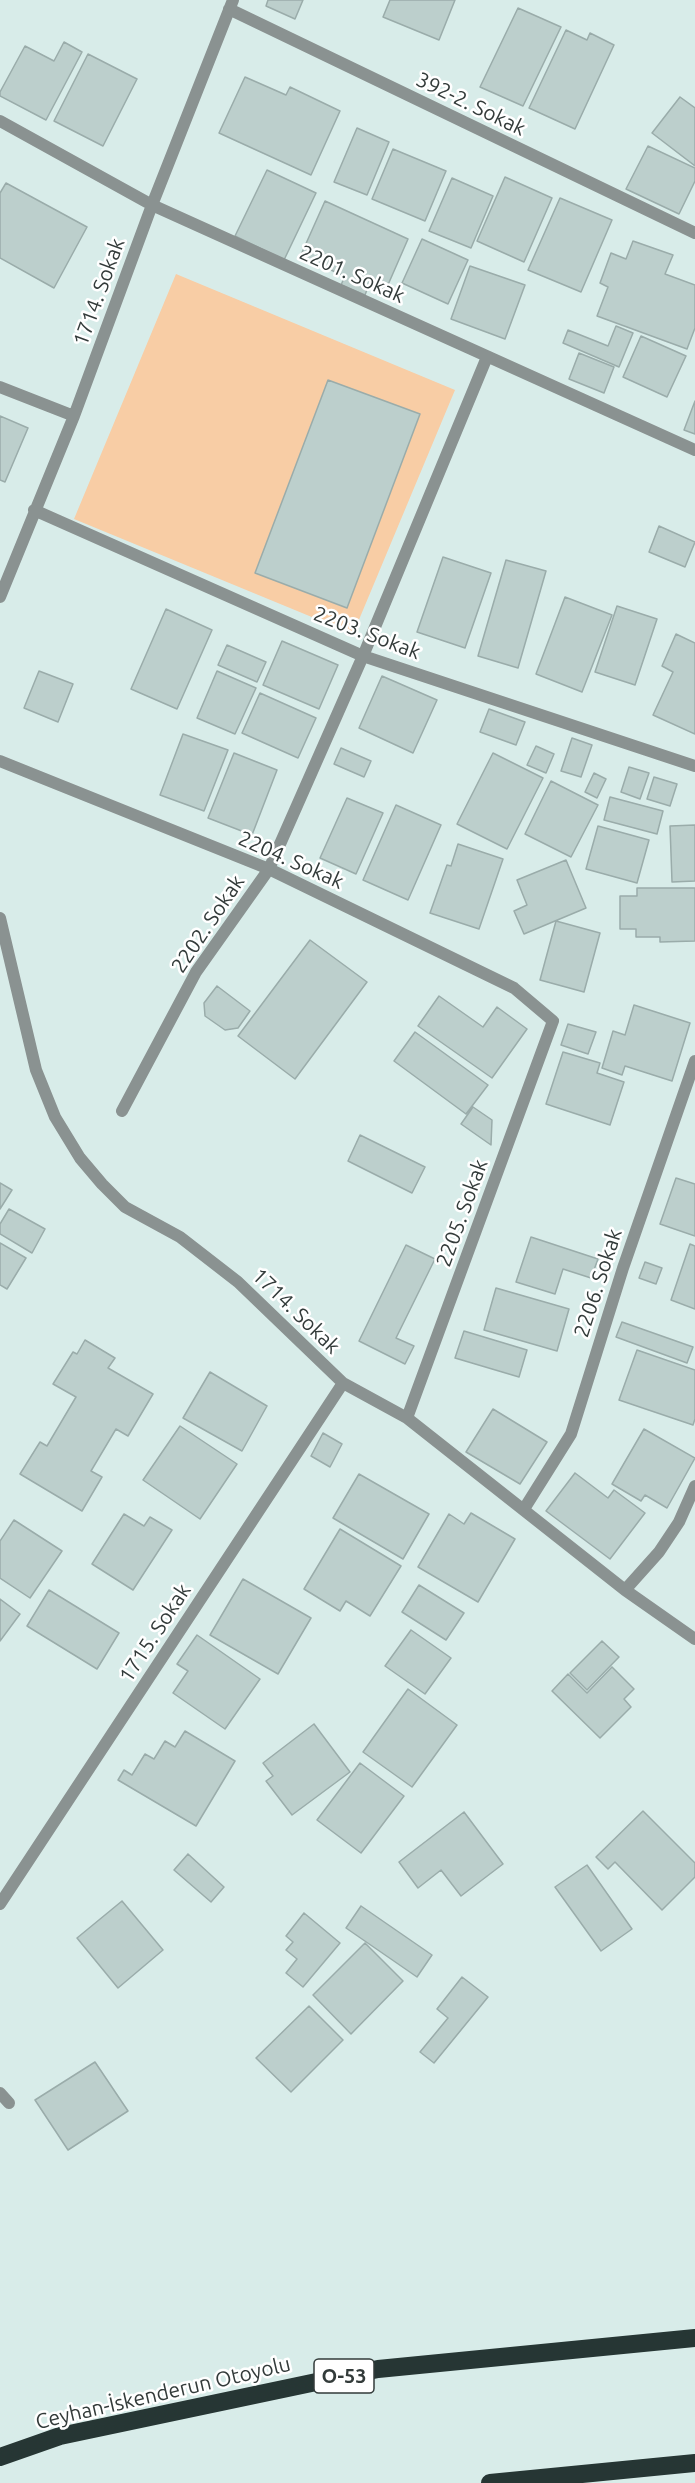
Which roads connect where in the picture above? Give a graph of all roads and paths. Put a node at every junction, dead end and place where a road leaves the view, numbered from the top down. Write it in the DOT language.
graph roads {
  1 [pos="231,5"];
  2 [pos="0,121"];
  3 [pos="152,205"];
  4 [pos="693,229"];
  5 [pos="487,357"];
  6 [pos="0,387"];
  7 [pos="74,416"];
  8 [pos="695,450"];
  9 [pos="34,510"];
  10 [pos="0,597"];
  11 [pos="363,656"];
  12 [pos="0,760"];
  13 [pos="695,766"];
  14 [pos="269,869"];
  15 [pos="0,918"];
  16 [pos="553,1021"];
  17 [pos="695,1061"];
  18 [pos="122,1112"];
  19 [pos="343,1383"];
  20 [pos="407,1418"];
  21 [pos="695,1486"];
  22 [pos="524,1509"];
  23 [pos="626,1590"];
  24 [pos="695,1639"];
  25 [pos="0,1904"];
  26 [pos="0,2093"];
  27 [pos="9,2103"];
  28 [pos="695,2338"];
  29 [pos="0,2457"];
  30 [pos="695,2463"];
  31 [pos="490,2483"];
  1 -- 3 [label="street, 1714. Sokak"];
  1 -- 4 [label="street, 392-2. Sokak"];
  2 -- 3 [label="street, 2201. Sokak"];
  3 -- 5 [label="street, 2201. Sokak"];
  3 -- 7 [label="street, 1714. Sokak"];
  5 -- 8 [label="street, 2201. Sokak"];
  5 -- 11 [label="street, 2202. Sokak"];
  6 -- 7 [label="street"];
  7 -- 9 [label="street, 1714. Sokak"];
  9 -- 10 [label="street, 1714. Sokak"];
  9 -- 11 [label="street, 2203. Sokak"];
  11 -- 13 [label="street, 2203. Sokak"];
  11 -- 14 [label="street, 2202. Sokak"];
  12 -- 14 [label="street, 2204. Sokak"];
  14 -- 16 [label="street, 2204. Sokak"];
  14 -- 18 [label="street, 2202. Sokak"];
  15 -- 19 [label="street, 1714. Sokak"];
  16 -- 20 [label="street, 2205. Sokak"];
  17 -- 22 [label="street, 2206. Sokak"];
  19 -- 20 [label="street, 1714. Sokak"];
  19 -- 25 [label="street, 1715. Sokak"];
  20 -- 22 [label="street, 1714. Sokak"];
  21 -- 23 [label="street"];
  22 -- 23 [label="street, 1714. Sokak"];
  23 -- 24 [label="street, 1714. Sokak"];
  26 -- 27 [label="street"];
  28 -- 29 [label="highway, Ceyhan-İskenderun Otoyolu / O-53"];
  30 -- 31 [label="highway"];
}
